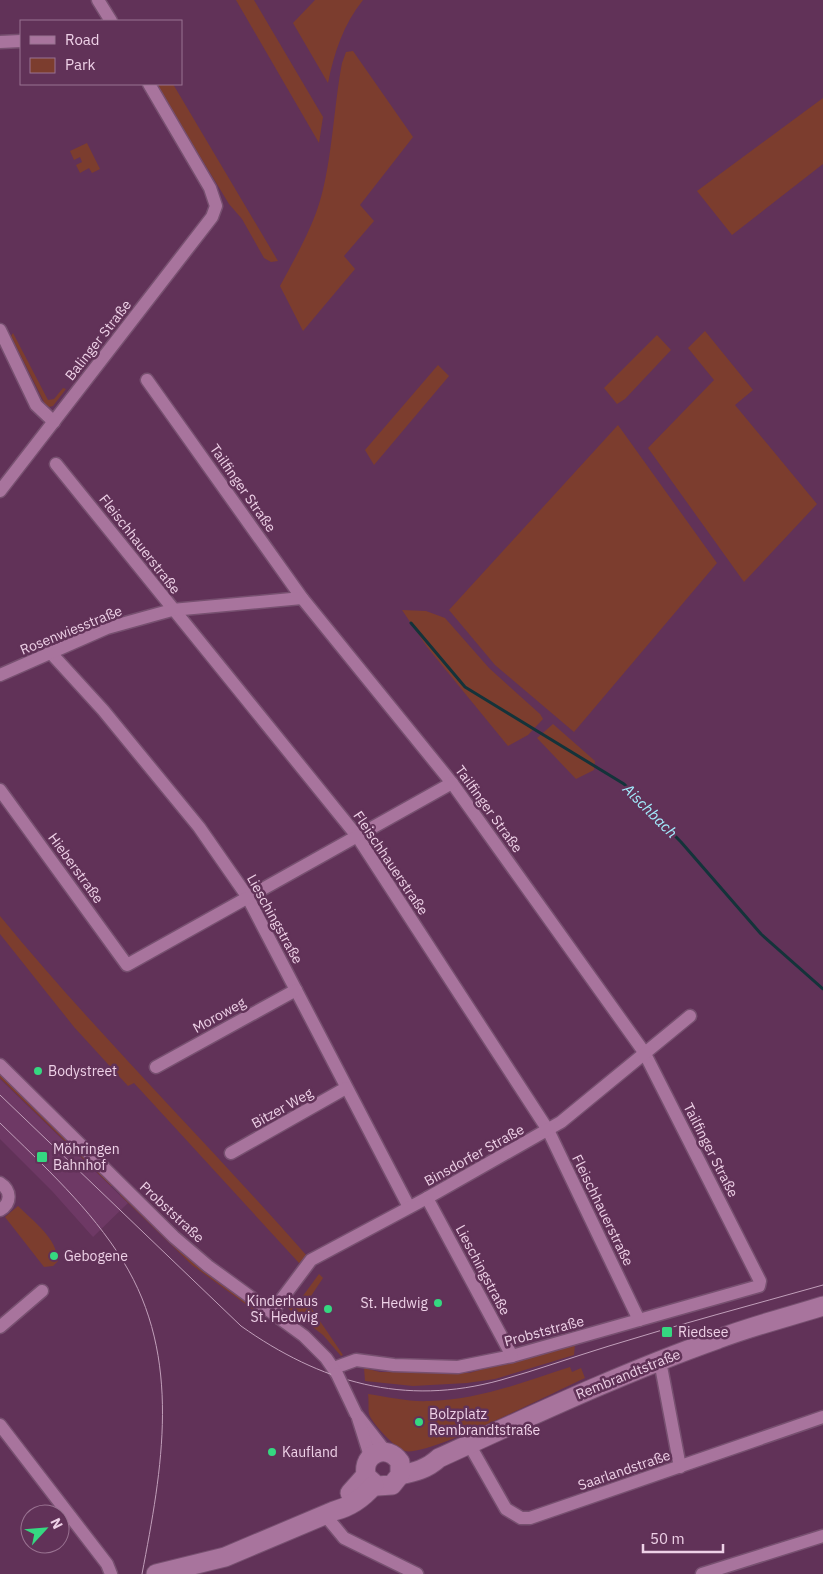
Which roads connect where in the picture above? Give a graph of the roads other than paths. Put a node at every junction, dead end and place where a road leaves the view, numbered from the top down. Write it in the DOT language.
graph roads {
  1 [pos="98,0"];
  2 [pos="110,20"];
  3 [pos="20,41"];
  4 [pos="0,42"];
  5 [pos="150,85"];
  6 [pos="0,330"];
  7 [pos="147,380"];
  8 [pos="54,422"];
  9 [pos="56,464"];
  10 [pos="0,491"];
  11 [pos="302,598"];
  12 [pos="174,610"];
  13 [pos="50,652"];
  14 [pos="0,675"];
  15 [pos="452,783"];
  16 [pos="0,790"];
  17 [pos="357,836"];
  18 [pos="247,896"];
  19 [pos="296,990"];
  20 [pos="690,1016"];
  21 [pos="644,1052"];
  22 [pos="0,1065"];
  23 [pos="156,1067"];
  24 [pos="346,1088"];
  25 [pos="548,1130"];
  26 [pos="231,1153"];
  27 [pos="0,1183"];
  28 [pos="427,1198"];
  29 [pos="409,1208"];
  30 [pos="0,1210"];
  31 [pos="759,1286"];
  32 [pos="42,1291"];
  33 [pos="823,1306"];
  34 [pos="272,1312"];
  35 [pos="639,1320"];
  36 [pos="0,1327"];
  37 [pos="512,1356"];
  38 [pos="660,1361"];
  39 [pos="335,1371"];
  40 [pos="823,1417"];
  41 [pos="0,1425"];
  42 [pos="469,1444"];
  43 [pos="389,1461"];
  44 [pos="680,1467"];
  45 [pos="370,1480"];
  46 [pos="330,1513"];
  47 [pos="823,1536"];
  48 [pos="111,1574"];
  49 [pos="156,1574"];
  50 [pos="417,1574"];
  51 [pos="702,1574"];
  1 -- 2 [label="street"];
  3 -- 4 [label="street"];
  5 -- 8 [label="street, Balinger Straße"];
  6 -- 8 [label="street"];
  7 -- 11 [label="street, Tailfinger Straße"];
  8 -- 10 [label="street, Balinger Straße"];
  9 -- 12 [label="street, Fleischhauerstraße"];
  11 -- 12 [label="street, Rosenwiesstraße"];
  11 -- 15 [label="street, Tailfinger Straße"];
  12 -- 13 [label="street, Rosenwiesstraße"];
  12 -- 17 [label="street, Fleischhauerstraße"];
  13 -- 14 [label="street, Rosenwiesstraße"];
  13 -- 18 [label="street, Lieschingstraße"];
  15 -- 17 [label="street"];
  15 -- 21 [label="street, Tailfinger Straße"];
  16 -- 18 [label="street, Hieberstraße"];
  17 -- 18 [label="street"];
  17 -- 25 [label="street, Fleischhauerstraße"];
  18 -- 19 [label="street, Lieschingstraße"];
  19 -- 23 [label="street, Moroweg"];
  19 -- 24 [label="street, Lieschingstraße"];
  20 -- 21 [label="street, Binsdorfer Straße"];
  21 -- 25 [label="street, Binsdorfer Straße"];
  21 -- 31 [label="street, Tailfinger Straße"];
  22 -- 34 [label="street, Probststraße"];
  24 -- 26 [label="street, Bitzer Weg"];
  24 -- 29 [label="street, Lieschingstraße"];
  25 -- 28 [label="street, Binsdorfer Straße"];
  25 -- 35 [label="street, Fleischhauerstraße"];
  27 -- 30 [label="street"];
  28 -- 29 [label="street, Binsdorfer Straße"];
  28 -- 37 [label="street, Lieschingstraße"];
  29 -- 34 [label="street, Binsdorfer Straße"];
  31 -- 35 [label="street, Probststraße"];
  32 -- 36 [label="street"];
  33 -- 38 [label="street, Rembrandtstraße"];
  34 -- 39 [label="street, Probststraße"];
  35 -- 37 [label="street, Probststraße"];
  37 -- 39 [label="street, Probststraße"];
  38 -- 42 [label="street, Rembrandtstraße"];
  38 -- 44 [label="street"];
  39 -- 43 [label="street, Probststraße, bridge"];
  40 -- 44 [label="street, Saarlandstraße"];
  41 -- 48 [label="street"];
  42 -- 43 [label="street, Rembrandtstraße"];
  42 -- 44 [label="street, Saarlandstraße"];
  43 -- 45 [label="street"];
  43 -- 45 [label="street, Rembrandtstraße"];
  45 -- 46 [label="street, Rembrandtstraße"];
  46 -- 49 [label="street, Rembrandtstraße"];
  46 -- 50 [label="street"];
  47 -- 51 [label="street"];
}
